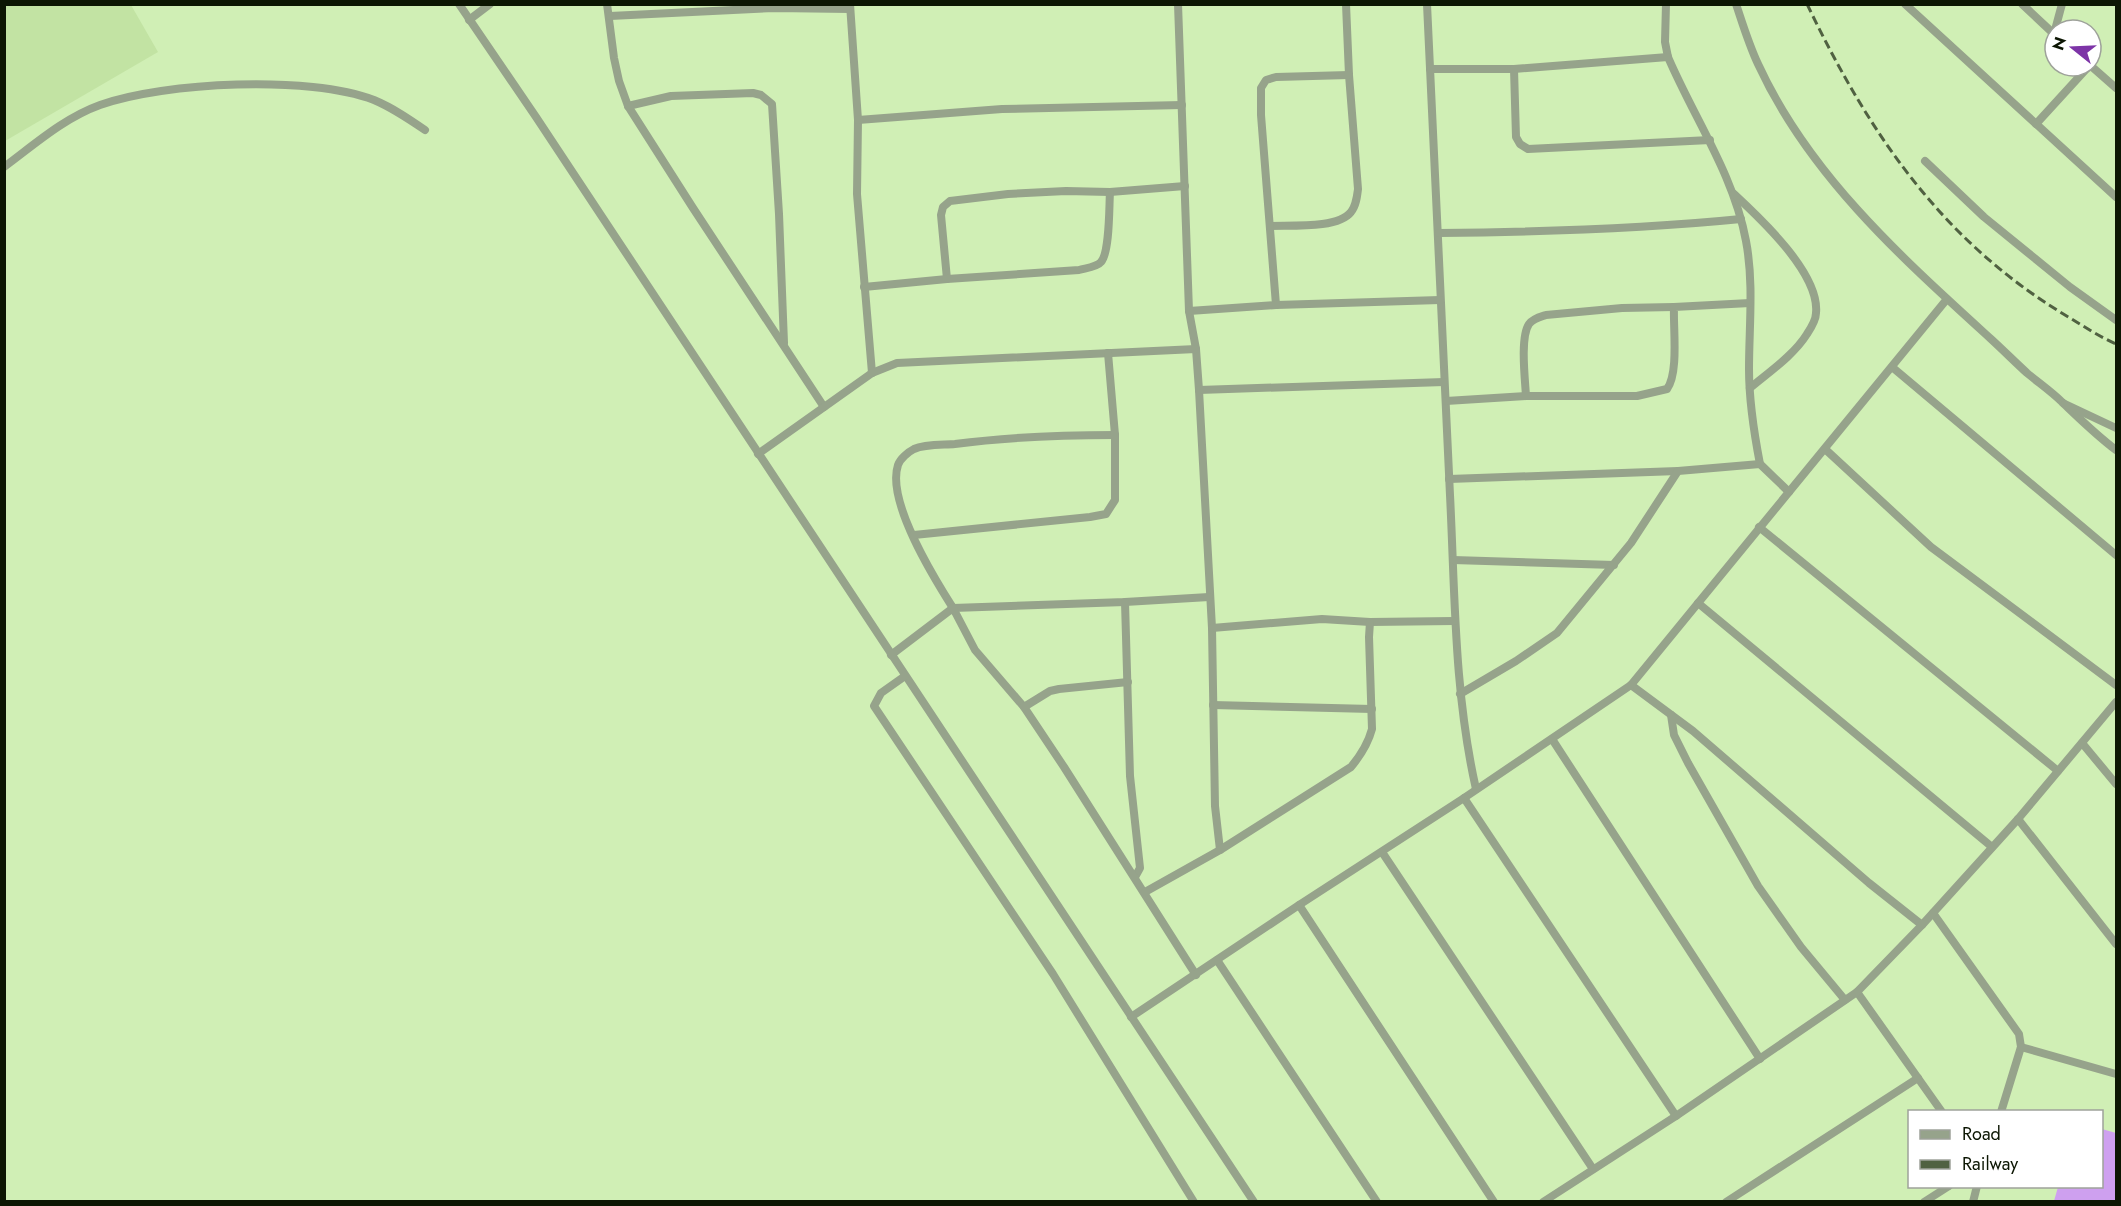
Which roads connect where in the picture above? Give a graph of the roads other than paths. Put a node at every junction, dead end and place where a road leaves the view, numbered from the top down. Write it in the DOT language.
graph roads {
  1 [pos="459,4"];
  2 [pos="490,4"];
  3 [pos="607,4"];
  4 [pos="1178,4"];
  5 [pos="1346,4"];
  6 [pos="1427,4"];
  7 [pos="1666,4"];
  8 [pos="1736,4"];
  9 [pos="1905,4"];
  10 [pos="2022,4"];
  11 [pos="774,6"];
  12 [pos="850,7"];
  13 [pos="610,16"];
  14 [pos="470,20"];
  15 [pos="2043,22"];
  16 [pos="1668,57"];
  17 [pos="1430,69"];
  18 [pos="1514,69"];
  19 [pos="1349,75"];
  20 [pos="2103,77"];
  21 [pos="2079,78"];
  22 [pos="2116,88"];
  23 [pos="1182,105"];
  24 [pos="628,106"];
  25 [pos="858,120"];
  26 [pos="2036,124"];
  27 [pos="425,130"];
  28 [pos="1710,140"];
  29 [pos="1925,161"];
  30 [pos="4,166"];
  31 [pos="1185,186"];
  32 [pos="1110,192"];
  33 [pos="1733,193"];
  34 [pos="2116,197"];
  35 [pos="1742,219"];
  36 [pos="1270,226"];
  37 [pos="1439,233"];
  38 [pos="947,279"];
  39 [pos="864,287"];
  40 [pos="1947,299"];
  41 [pos="1440,300"];
  42 [pos="1750,303"];
  43 [pos="1276,304"];
  44 [pos="1674,308"];
  45 [pos="1190,311"];
  46 [pos="2116,320"];
  47 [pos="784,345"];
  48 [pos="1196,349"];
  49 [pos="1108,353"];
  50 [pos="1892,367"];
  51 [pos="872,373"];
  52 [pos="1444,382"];
  53 [pos="1750,388"];
  54 [pos="1199,390"];
  55 [pos="1526,396"];
  56 [pos="1446,401"];
  57 [pos="2063,403"];
  58 [pos="824,407"];
  59 [pos="2116,428"];
  60 [pos="1115,435"];
  61 [pos="1825,449"];
  62 [pos="2116,450"];
  63 [pos="758,454"];
  64 [pos="1761,464"];
  65 [pos="1678,471"];
  66 [pos="1449,479"];
  67 [pos="1789,492"];
  68 [pos="1759,527"];
  69 [pos="914,535"];
  70 [pos="2116,555"];
  71 [pos="1453,560"];
  72 [pos="1614,565"];
  73 [pos="1209,597"];
  74 [pos="1125,602"];
  75 [pos="1698,603"];
  76 [pos="953,608"];
  77 [pos="1370,621"];
  78 [pos="1455,621"];
  79 [pos="1212,628"];
  80 [pos="891,655"];
  81 [pos="905,676"];
  82 [pos="1128,682"];
  83 [pos="1630,685"];
  84 [pos="2116,685"];
  85 [pos="1460,694"];
  86 [pos="2116,702"];
  87 [pos="1213,705"];
  88 [pos="1024,707"];
  89 [pos="1372,709"];
  90 [pos="1671,716"];
  91 [pos="1552,739"];
  92 [pos="2082,743"];
  93 [pos="2058,771"];
  94 [pos="2116,784"];
  95 [pos="1476,789"];
  96 [pos="1464,798"];
  97 [pos="2018,819"];
  98 [pos="1992,847"];
  99 [pos="1220,850"];
  100 [pos="1382,852"];
  101 [pos="1135,877"];
  102 [pos="1145,892"];
  103 [pos="1299,905"];
  104 [pos="1933,913"];
  105 [pos="1922,926"];
  106 [pos="2116,944"];
  107 [pos="1217,960"];
  108 [pos="1196,975"];
  109 [pos="1857,992"];
  110 [pos="1845,1000"];
  111 [pos="1131,1017"];
  112 [pos="2021,1047"];
  113 [pos="1760,1059"];
  114 [pos="2116,1074"];
  115 [pos="1918,1078"];
  116 [pos="1940,1110"];
  117 [pos="2002,1110"];
  118 [pos="1676,1116"];
  119 [pos="1593,1169"];
  120 [pos="1946,1188"];
  121 [pos="1547,1200"];
  122 [pos="1194,1202"];
  123 [pos="1254,1202"];
  124 [pos="1377,1202"];
  125 [pos="1494,1202"];
  126 [pos="1726,1202"];
  127 [pos="1924,1202"];
  1 -- 14 [label="street"];
  2 -- 14 [label="street"];
  3 -- 13 [label="street"];
  4 -- 23 [label="street"];
  5 -- 19 [label="street"];
  6 -- 17 [label="street"];
  7 -- 16 [label="street"];
  8 -- 40 [label="street"];
  9 -- 26 [label="street"];
  10 -- 15 [label="street"];
  11 -- 12 [label="street"];
  11 -- 13 [label="street"];
  12 -- 25 [label="street"];
  13 -- 24 [label="street"];
  14 -- 63 [label="street"];
  16 -- 18 [label="street"];
  16 -- 28 [label="street"];
  17 -- 18 [label="street"];
  17 -- 37 [label="street"];
  18 -- 28 [label="street"];
  19 -- 36 [label="street"];
  19 -- 36 [label="street"];
  20 -- 22 [label="street"];
  21 -- 26 [label="street"];
  23 -- 25 [label="street"];
  23 -- 31 [label="street"];
  24 -- 47 [label="street"];
  24 -- 47 [label="street"];
  25 -- 39 [label="street"];
  26 -- 34 [label="street"];
  27 -- 30 [label="street"];
  28 -- 33 [label="street"];
  29 -- 46 [label="street"];
  31 -- 32 [label="street"];
  31 -- 45 [label="street"];
  32 -- 38 [label="street"];
  32 -- 38 [label="street"];
  33 -- 35 [label="street"];
  33 -- 53 [label="street"];
  35 -- 37 [label="street"];
  35 -- 42 [label="street"];
  36 -- 43 [label="street"];
  37 -- 41 [label="street"];
  38 -- 39 [label="street"];
  39 -- 51 [label="street"];
  40 -- 50 [label="street"];
  40 -- 57 [label="street"];
  41 -- 43 [label="street"];
  41 -- 52 [label="street"];
  42 -- 44 [label="street"];
  42 -- 53 [label="street"];
  43 -- 45 [label="street"];
  44 -- 55 [label="street"];
  44 -- 55 [label="street"];
  45 -- 48 [label="street"];
  47 -- 58 [label="street"];
  48 -- 49 [label="street"];
  48 -- 54 [label="street"];
  49 -- 51 [label="street"];
  49 -- 60 [label="street"];
  50 -- 61 [label="street"];
  50 -- 70 [label="street"];
  51 -- 58 [label="street"];
  52 -- 54 [label="street"];
  52 -- 56 [label="street"];
  53 -- 64 [label="street"];
  54 -- 73 [label="street"];
  55 -- 56 [label="street"];
  56 -- 66 [label="street"];
  57 -- 59 [label="street"];
  57 -- 62 [label="street"];
  58 -- 63 [label="street"];
  60 -- 69 [label="street"];
  60 -- 69 [label="street"];
  61 -- 67 [label="street"];
  61 -- 84 [label="street"];
  63 -- 80 [label="street"];
  64 -- 65 [label="street"];
  64 -- 67 [label="street"];
  65 -- 66 [label="street"];
  65 -- 72 [label="street"];
  66 -- 71 [label="street"];
  67 -- 68 [label="street"];
  68 -- 75 [label="street"];
  68 -- 93 [label="street"];
  69 -- 76 [label="street"];
  71 -- 72 [label="street"];
  71 -- 78 [label="street"];
  72 -- 85 [label="street"];
  73 -- 74 [label="street"];
  73 -- 79 [label="street"];
  74 -- 76 [label="street"];
  74 -- 82 [label="street"];
  75 -- 83 [label="street"];
  75 -- 98 [label="street"];
  76 -- 80 [label="street"];
  76 -- 88 [label="street"];
  77 -- 78 [label="street"];
  77 -- 79 [label="street"];
  77 -- 89 [label="street"];
  78 -- 85 [label="street"];
  79 -- 87 [label="street"];
  80 -- 81 [label="street"];
  81 -- 111 [label="street"];
  81 -- 122 [label="street"];
  82 -- 88 [label="street"];
  82 -- 101 [label="street"];
  83 -- 90 [label="street"];
  83 -- 91 [label="street"];
  85 -- 95 [label="street"];
  86 -- 92 [label="street"];
  87 -- 89 [label="street"];
  87 -- 99 [label="street"];
  88 -- 101 [label="street"];
  89 -- 99 [label="street"];
  90 -- 105 [label="street"];
  90 -- 110 [label="street"];
  91 -- 95 [label="street"];
  91 -- 113 [label="street"];
  92 -- 93 [label="street"];
  92 -- 94 [label="street"];
  93 -- 97 [label="street"];
  95 -- 96 [label="street"];
  96 -- 100 [label="street"];
  96 -- 118 [label="street"];
  97 -- 98 [label="street"];
  97 -- 106 [label="street"];
  98 -- 104 [label="street"];
  99 -- 102 [label="street"];
  100 -- 103 [label="street"];
  100 -- 119 [label="street"];
  101 -- 102 [label="street"];
  102 -- 108 [label="street"];
  103 -- 107 [label="street"];
  103 -- 125 [label="street"];
  104 -- 105 [label="street"];
  104 -- 112 [label="street"];
  105 -- 109 [label="street"];
  107 -- 108 [label="street"];
  107 -- 124 [label="street"];
  108 -- 111 [label="street"];
  109 -- 110 [label="street"];
  109 -- 115 [label="street"];
  110 -- 113 [label="street"];
  111 -- 123 [label="street"];
  112 -- 114 [label="street"];
  112 -- 117 [label="street"];
  113 -- 118 [label="street"];
  115 -- 116 [label="street"];
  115 -- 126 [label="street"];
  118 -- 119 [label="street"];
  119 -- 121 [label="street"];
  120 -- 127 [label="street"];
}
